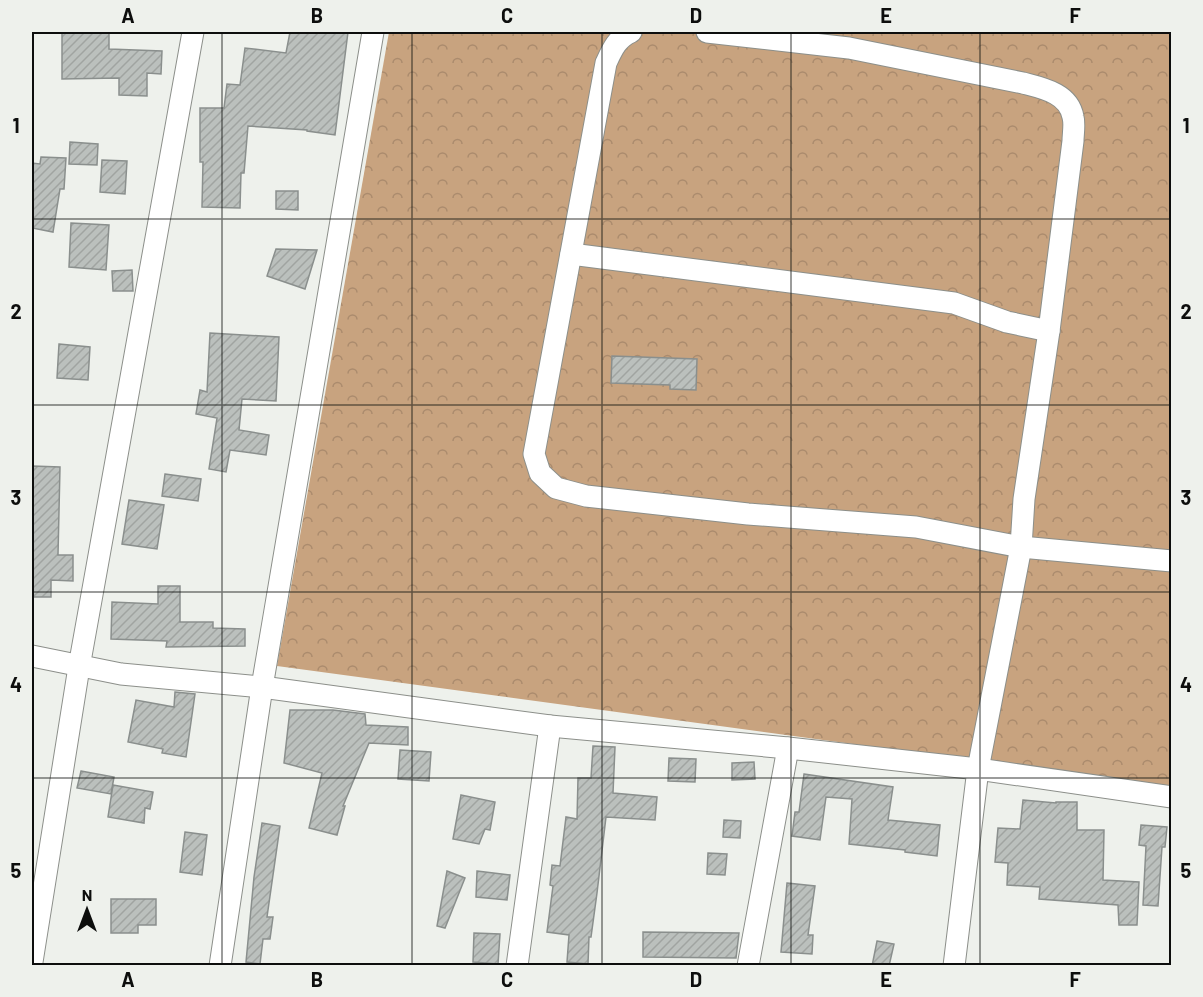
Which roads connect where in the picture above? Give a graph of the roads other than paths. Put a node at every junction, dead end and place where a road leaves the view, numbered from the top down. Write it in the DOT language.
graph roads {
  1 [pos="193,32"];
  2 [pos="373,32"];
  3 [pos="630,32"];
  4 [pos="707,32"];
  5 [pos="571,254"];
  6 [pos="1049,331"];
  7 [pos="1021,547"];
  8 [pos="1172,561"];
  9 [pos="32,656"];
  10 [pos="79,667"];
  11 [pos="262,687"];
  12 [pos="550,726"];
  13 [pos="788,748"];
  14 [pos="978,769"];
  15 [pos="1172,797"];
  16 [pos="32,962"];
  17 [pos="220,966"];
  18 [pos="518,966"];
  19 [pos="748,966"];
  20 [pos="954,966"];
  1 -- 10 [label="street"];
  2 -- 11 [label="street"];
  3 -- 5 [label="street"];
  4 -- 6 [label="street"];
  5 -- 6 [label="street"];
  5 -- 7 [label="street"];
  6 -- 7 [label="street"];
  7 -- 8 [label="street"];
  7 -- 14 [label="street"];
  9 -- 10 [label="street"];
  10 -- 11 [label="street"];
  10 -- 16 [label="street"];
  11 -- 12 [label="street"];
  11 -- 17 [label="street"];
  12 -- 13 [label="street"];
  12 -- 18 [label="street"];
  13 -- 14 [label="street"];
  13 -- 19 [label="street"];
  14 -- 15 [label="street"];
  14 -- 20 [label="street"];
}
